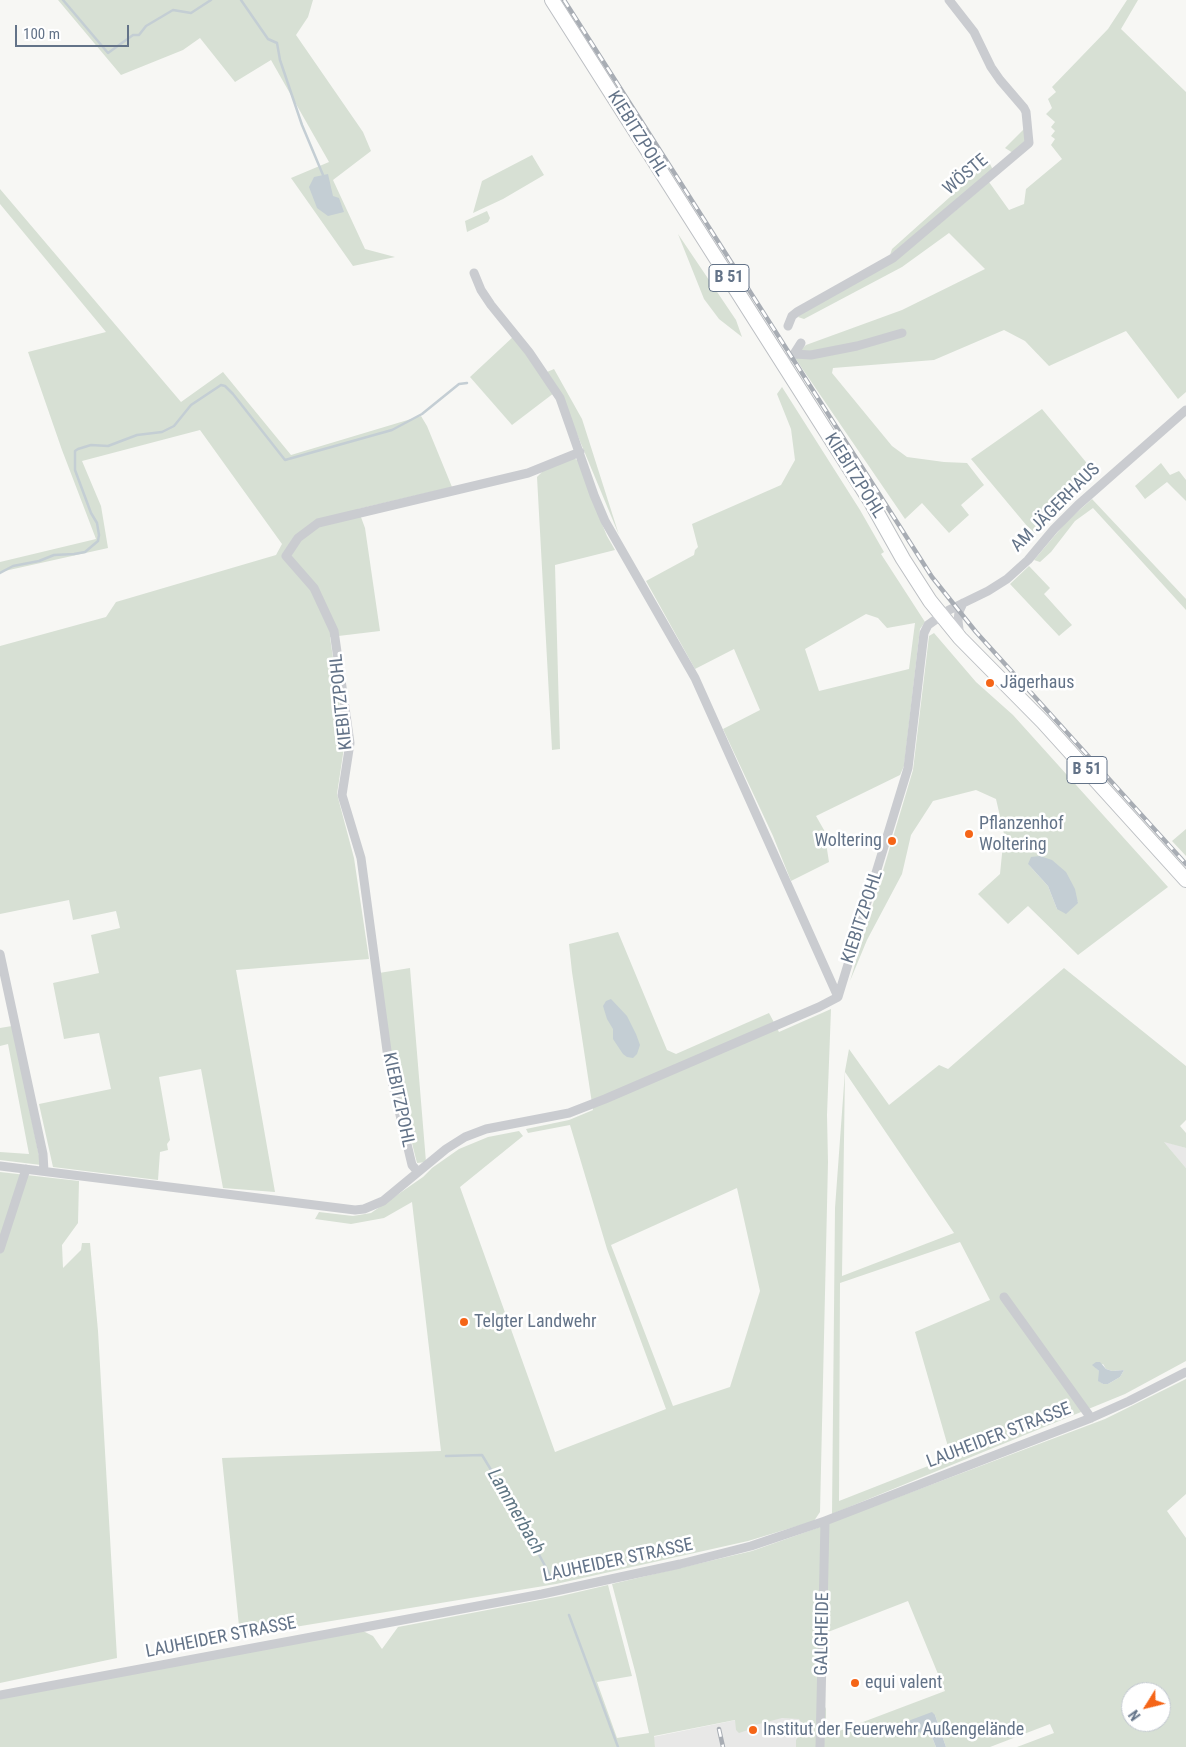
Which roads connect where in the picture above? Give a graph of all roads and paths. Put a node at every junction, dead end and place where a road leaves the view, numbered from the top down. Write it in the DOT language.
graph roads {
  1 [pos="552,0"];
  2 [pos="950,0"];
  3 [pos="474,273"];
  4 [pos="788,326"];
  5 [pos="902,334"];
  6 [pos="801,343"];
  7 [pos="788,358"];
  8 [pos="1186,410"];
  9 [pos="580,452"];
  10 [pos="963,603"];
  11 [pos="941,615"];
  12 [pos="960,638"];
  13 [pos="1186,880"];
  14 [pos="0,954"];
  15 [pos="838,997"];
  16 [pos="0,1166"];
  17 [pos="26,1169"];
  18 [pos="44,1171"];
  19 [pos="418,1172"];
  20 [pos="0,1249"];
  21 [pos="1004,1298"];
  22 [pos="1186,1372"];
  23 [pos="1091,1418"];
  24 [pos="825,1521"];
  25 [pos="0,1695"];
  26 [pos="820,1747"];
  1 -- 7 [label="main road, KIEBITZPOHL / B 51"];
  2 -- 4 [label="street, WÖSTE"];
  3 -- 9 [label="street, KIEBITZPOHL"];
  5 -- 7 [label="street"];
  6 -- 7 [label="street"];
  7 -- 11 [label="main road, KIEBITZPOHL / B 51"];
  8 -- 10 [label="street, AM JÄGERHAUS"];
  9 -- 15 [label="street, KIEBITZPOHL"];
  9 -- 19 [label="street, KIEBITZPOHL"];
  10 -- 11 [label="street, AM JÄGERHAUS"];
  10 -- 12 [label="street"];
  11 -- 12 [label="main road, B 51"];
  11 -- 15 [label="street, KIEBITZPOHL"];
  12 -- 13 [label="main road, B 51"];
  14 -- 18 [label="street"];
  15 -- 19 [label="street, KIEBITZPOHL"];
  16 -- 17 [label="street, KIEBITZPOHL"];
  17 -- 18 [label="street, KIEBITZPOHL"];
  17 -- 20 [label="street"];
  18 -- 19 [label="street, KIEBITZPOHL"];
  21 -- 23 [label="street"];
  22 -- 23 [label="street, LAUHEIDER STRASSE"];
  23 -- 24 [label="street, LAUHEIDER STRASSE"];
  24 -- 25 [label="street, LAUHEIDER STRASSE"];
  24 -- 26 [label="street, GALGHEIDE"];
}
